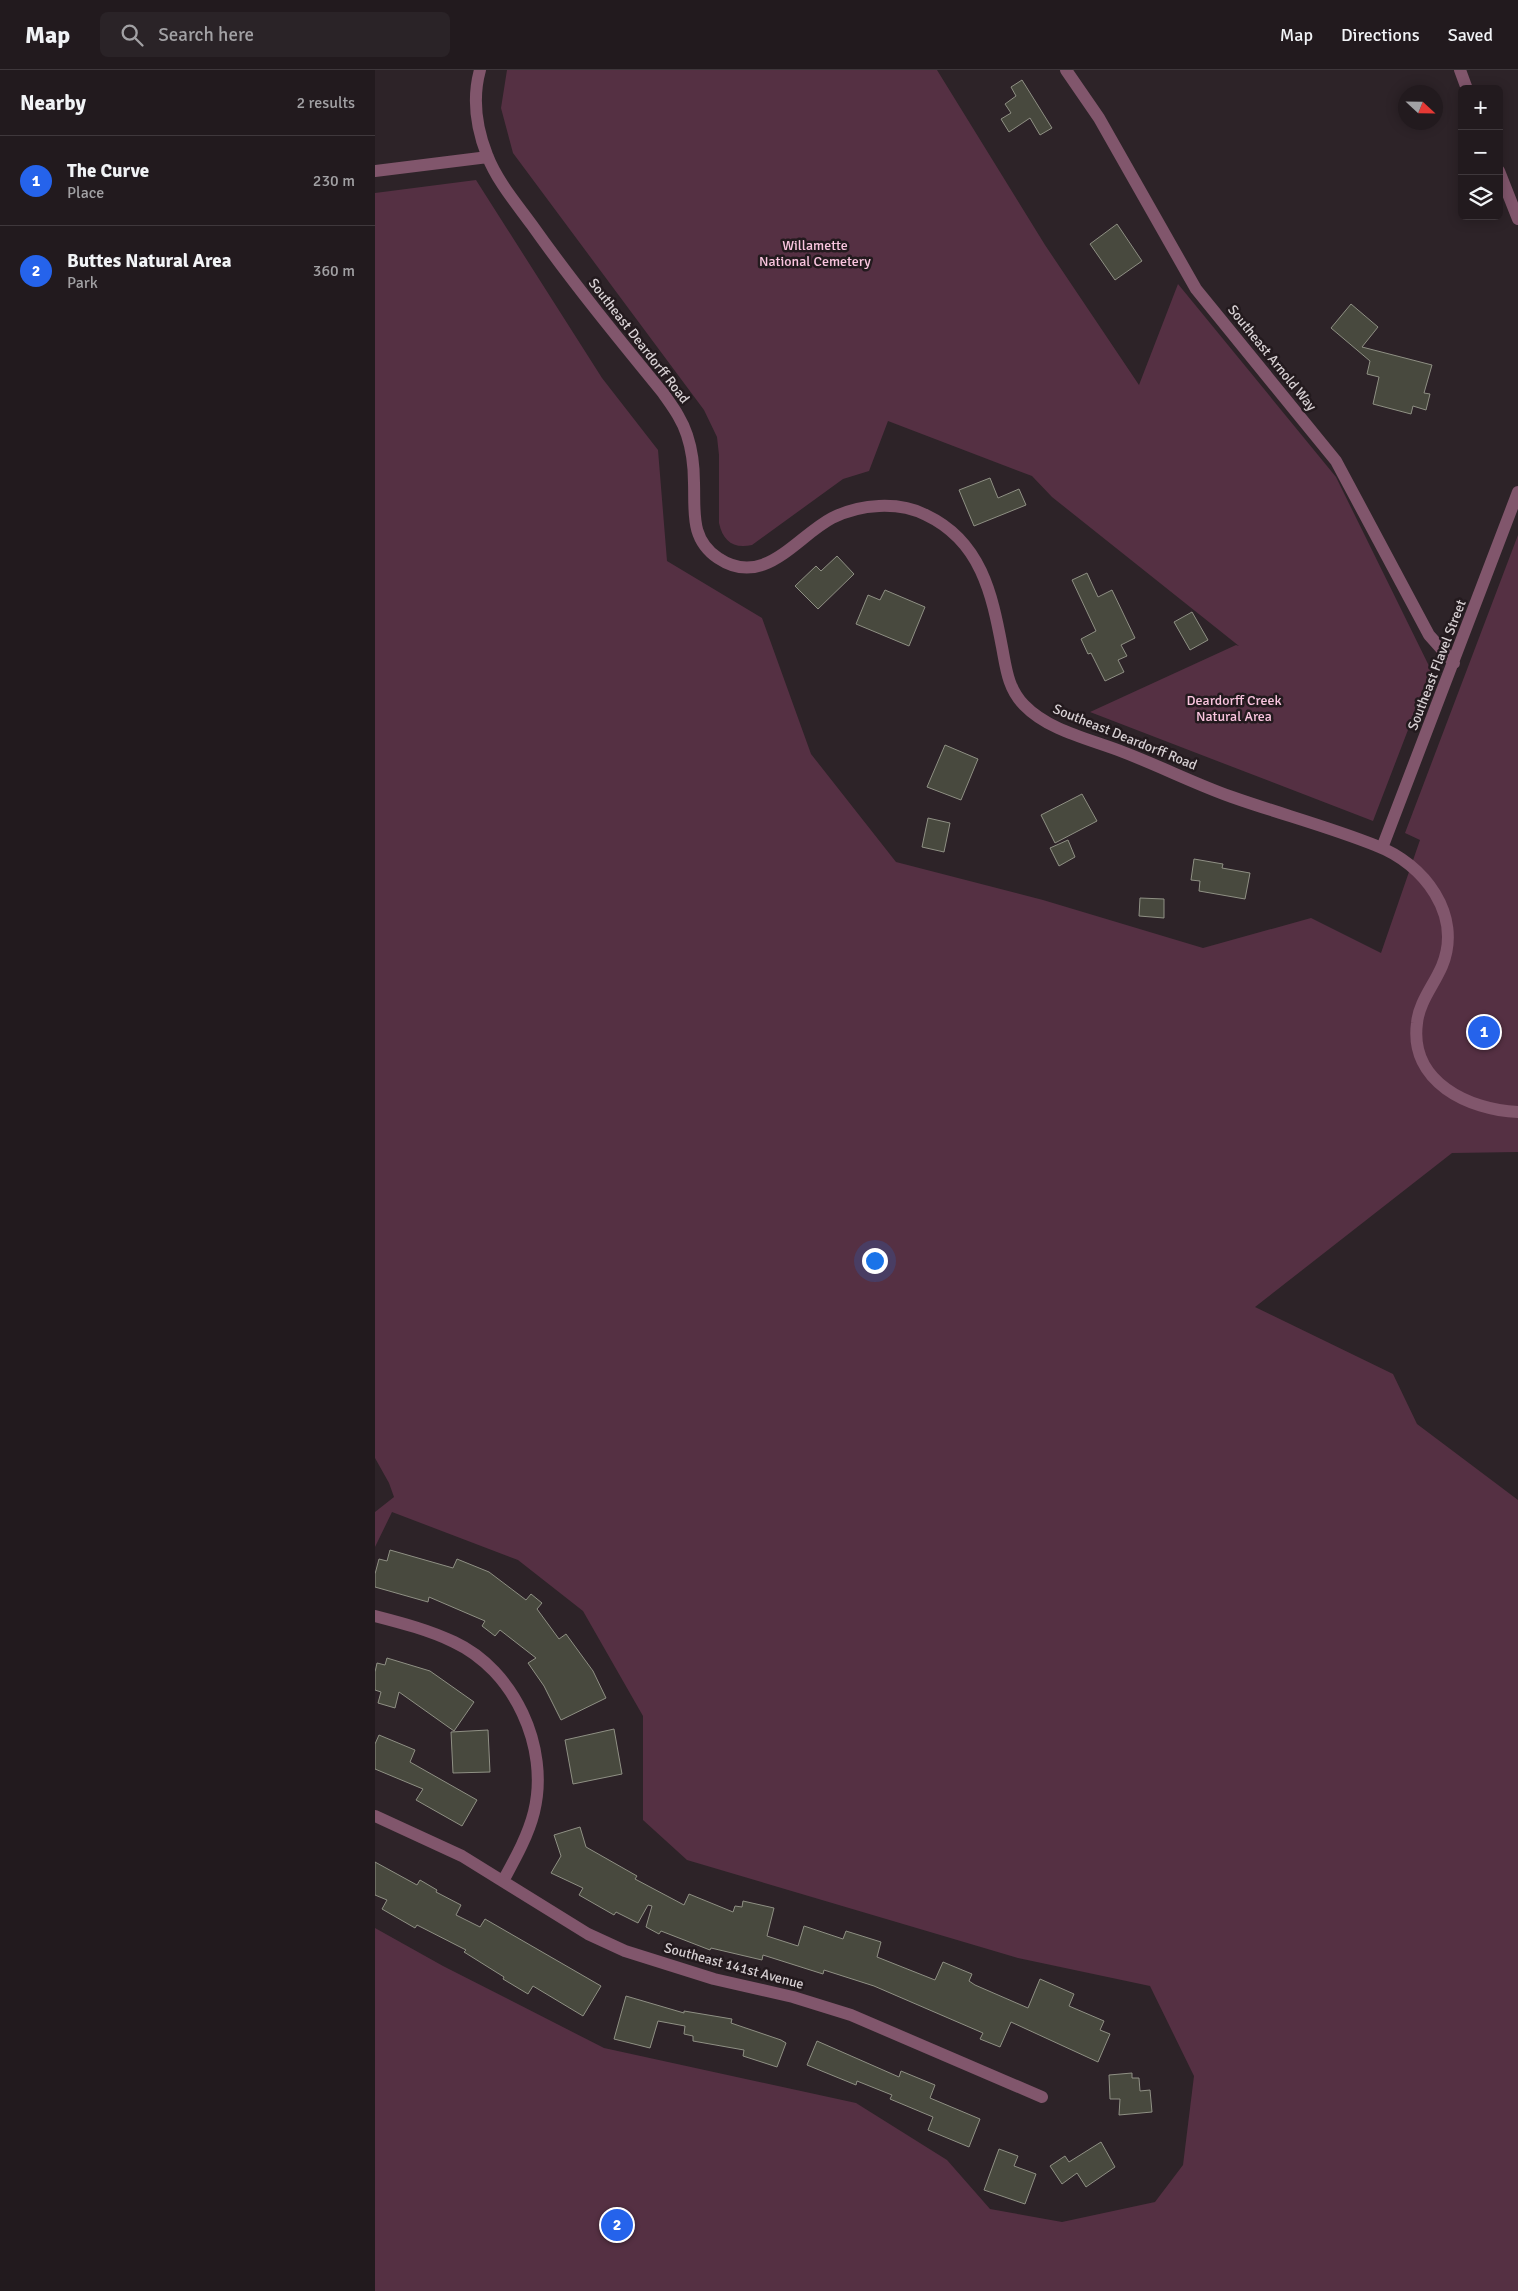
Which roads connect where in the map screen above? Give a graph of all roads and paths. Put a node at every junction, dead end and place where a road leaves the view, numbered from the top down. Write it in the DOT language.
graph roads {
  1 [pos="480,70"];
  2 [pos="1066,70"];
  3 [pos="1460,70"];
  4 [pos="1466,85"];
  5 [pos="488,157"];
  6 [pos="375,171"];
  7 [pos="1501,175"];
  8 [pos="1518,218"];
  9 [pos="1518,492"];
  10 [pos="1454,663"];
  11 [pos="1383,848"];
  12 [pos="1518,1112"];
  13 [pos="375,1616"];
  14 [pos="375,1816"];
  15 [pos="503,1881"];
  16 [pos="1042,2097"];
  1 -- 5 [label="street, Southeast Deardorff Road"];
  2 -- 10 [label="street, Southeast Arnold Way"];
  3 -- 4 [label="street"];
  5 -- 6 [label="street"];
  5 -- 11 [label="street, Southeast Deardorff Road"];
  7 -- 8 [label="street"];
  9 -- 10 [label="street, Southeast Flavel Street"];
  10 -- 11 [label="street, Southeast Flavel Street"];
  11 -- 12 [label="street, Southeast Deardorff Road"];
  13 -- 15 [label="street"];
  14 -- 15 [label="street, Southeast 141st Avenue"];
  15 -- 16 [label="street, Southeast 141st Avenue"];
}
